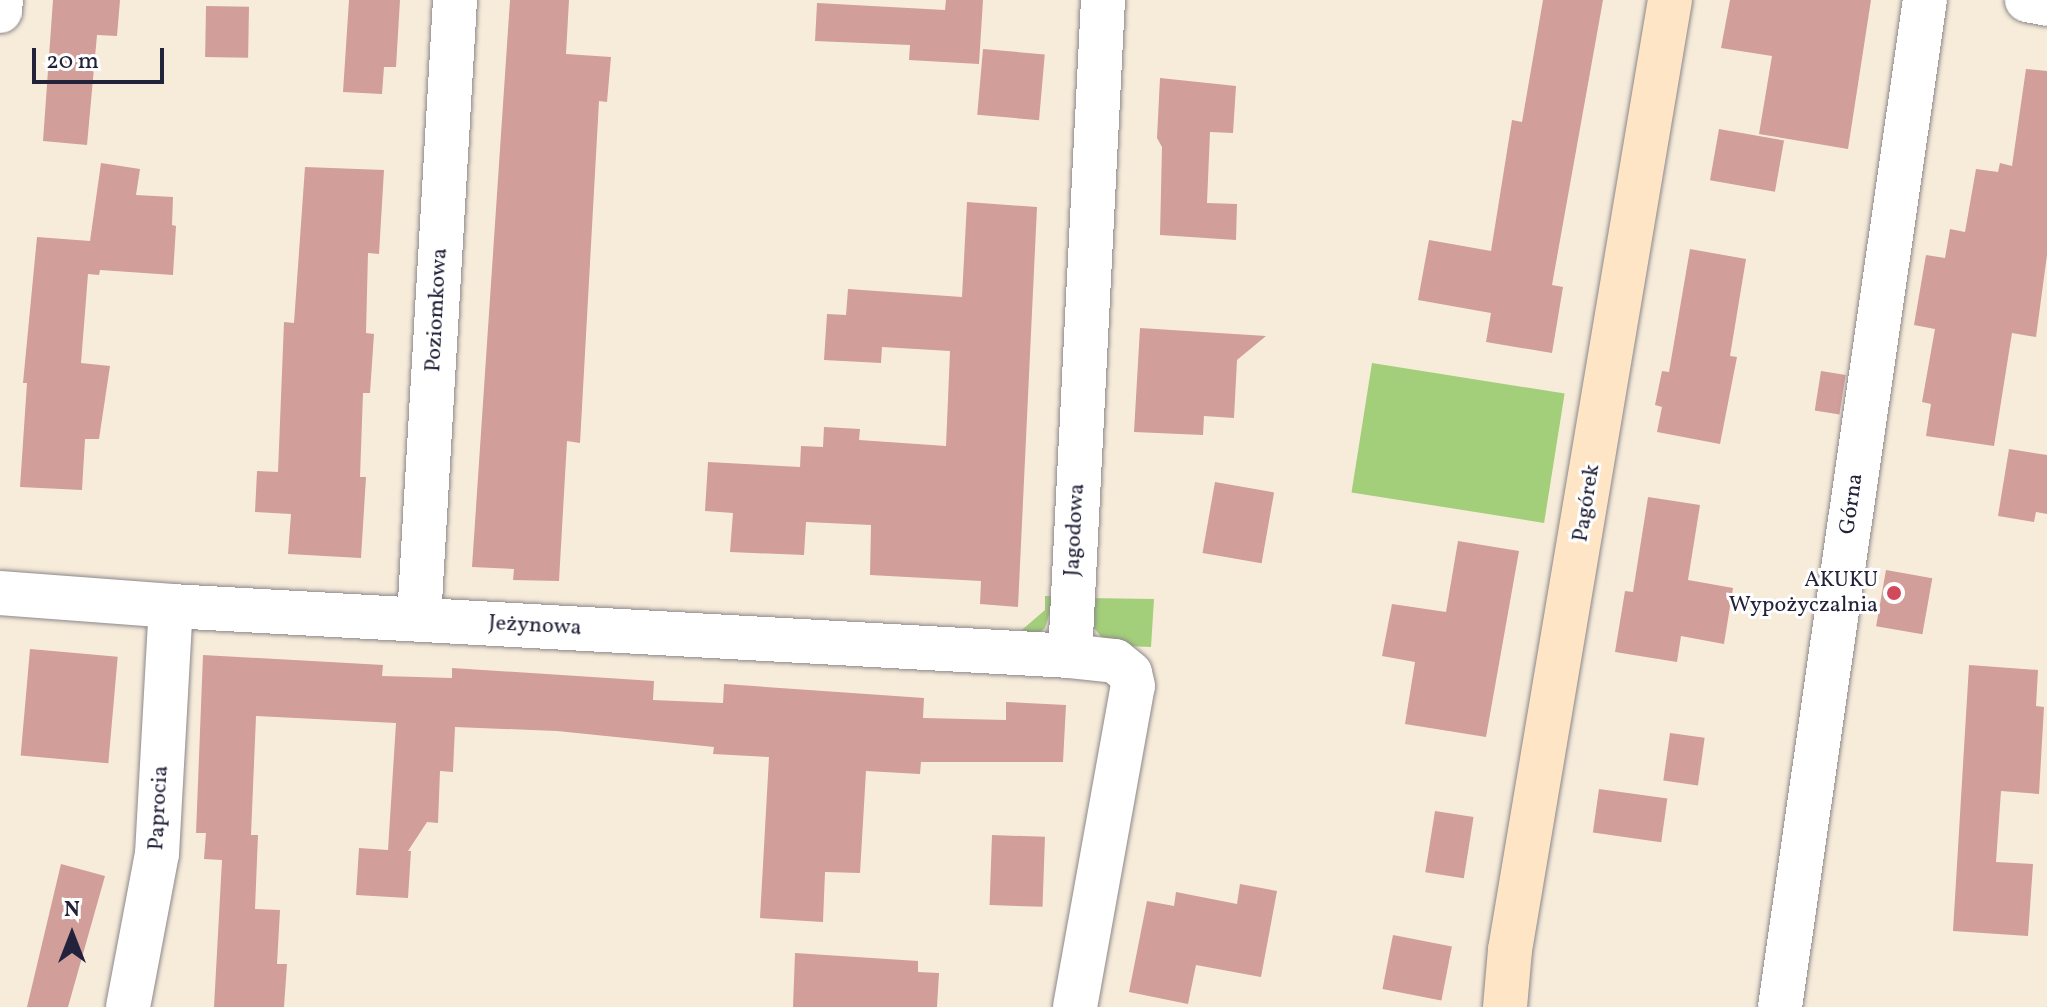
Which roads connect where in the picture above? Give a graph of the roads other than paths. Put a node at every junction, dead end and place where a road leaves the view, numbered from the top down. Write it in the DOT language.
graph roads {
  1 [pos="1,0"];
  2 [pos="455,0"];
  3 [pos="1103,0"];
  4 [pos="1670,0"];
  5 [pos="1925,0"];
  6 [pos="2027,0"];
  7 [pos="2047,4"];
  8 [pos="0,11"];
  9 [pos="0,593"];
  10 [pos="171,606"];
  11 [pos="419,619"];
  12 [pos="1070,656"];
  13 [pos="128,1007"];
  14 [pos="1075,1007"];
  15 [pos="1505,1007"];
  16 [pos="1780,1007"];
  1 -- 8 [label="street"];
  2 -- 11 [label="street, Poziomkowa"];
  3 -- 12 [label="street, Jagodowa"];
  4 -- 15 [label="street, Pagórek"];
  5 -- 16 [label="street, Górna"];
  6 -- 7 [label="street"];
  9 -- 10 [label="street, Jeżynowa"];
  10 -- 11 [label="street, Jeżynowa"];
  10 -- 13 [label="street, Paprocia"];
  11 -- 12 [label="street, Jeżynowa"];
  12 -- 14 [label="street"];
}
